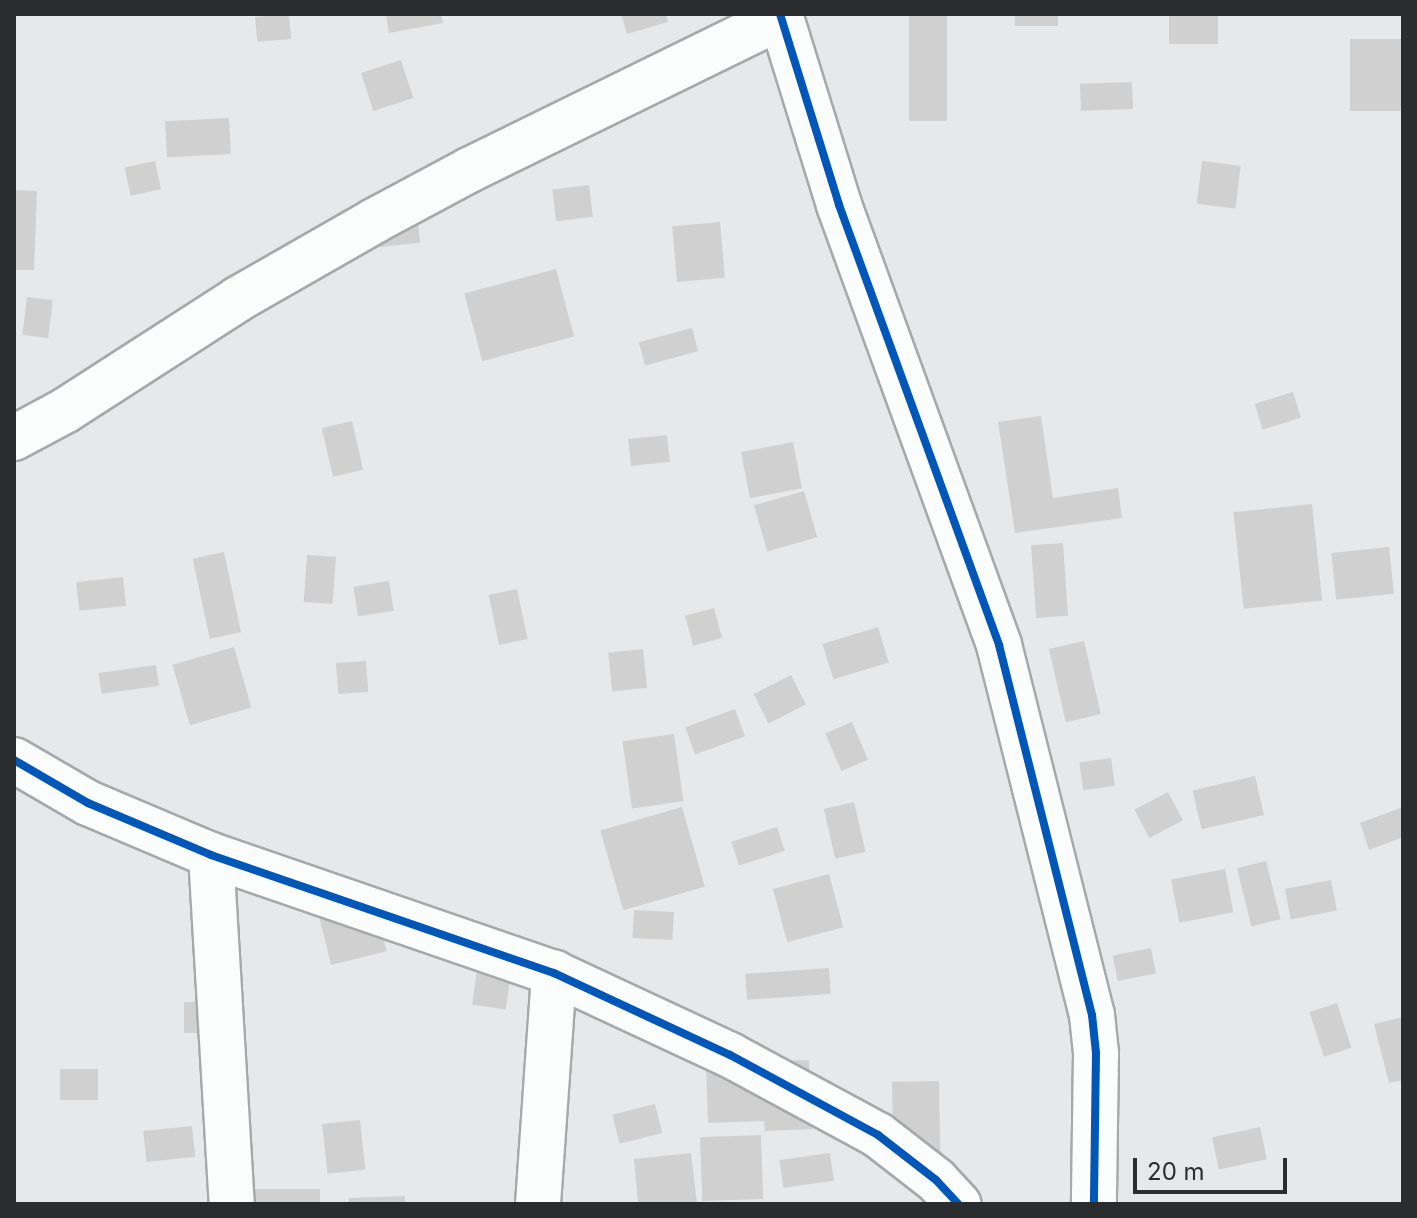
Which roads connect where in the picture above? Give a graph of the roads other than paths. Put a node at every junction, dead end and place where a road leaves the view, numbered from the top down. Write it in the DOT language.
graph roads {
  1 [pos="780,15"];
  2 [pos="14,438"];
  3 [pos="14,760"];
  4 [pos="211,855"];
  5 [pos="554,973"];
  6 [pos="232,1204"];
  7 [pos="538,1204"];
  8 [pos="958,1204"];
  9 [pos="1094,1204"];
  1 -- 2 [label="street"];
  1 -- 9 [label="street"];
  3 -- 4 [label="street"];
  4 -- 5 [label="street"];
  4 -- 6 [label="street"];
  5 -- 7 [label="street"];
  5 -- 8 [label="street"];
}
